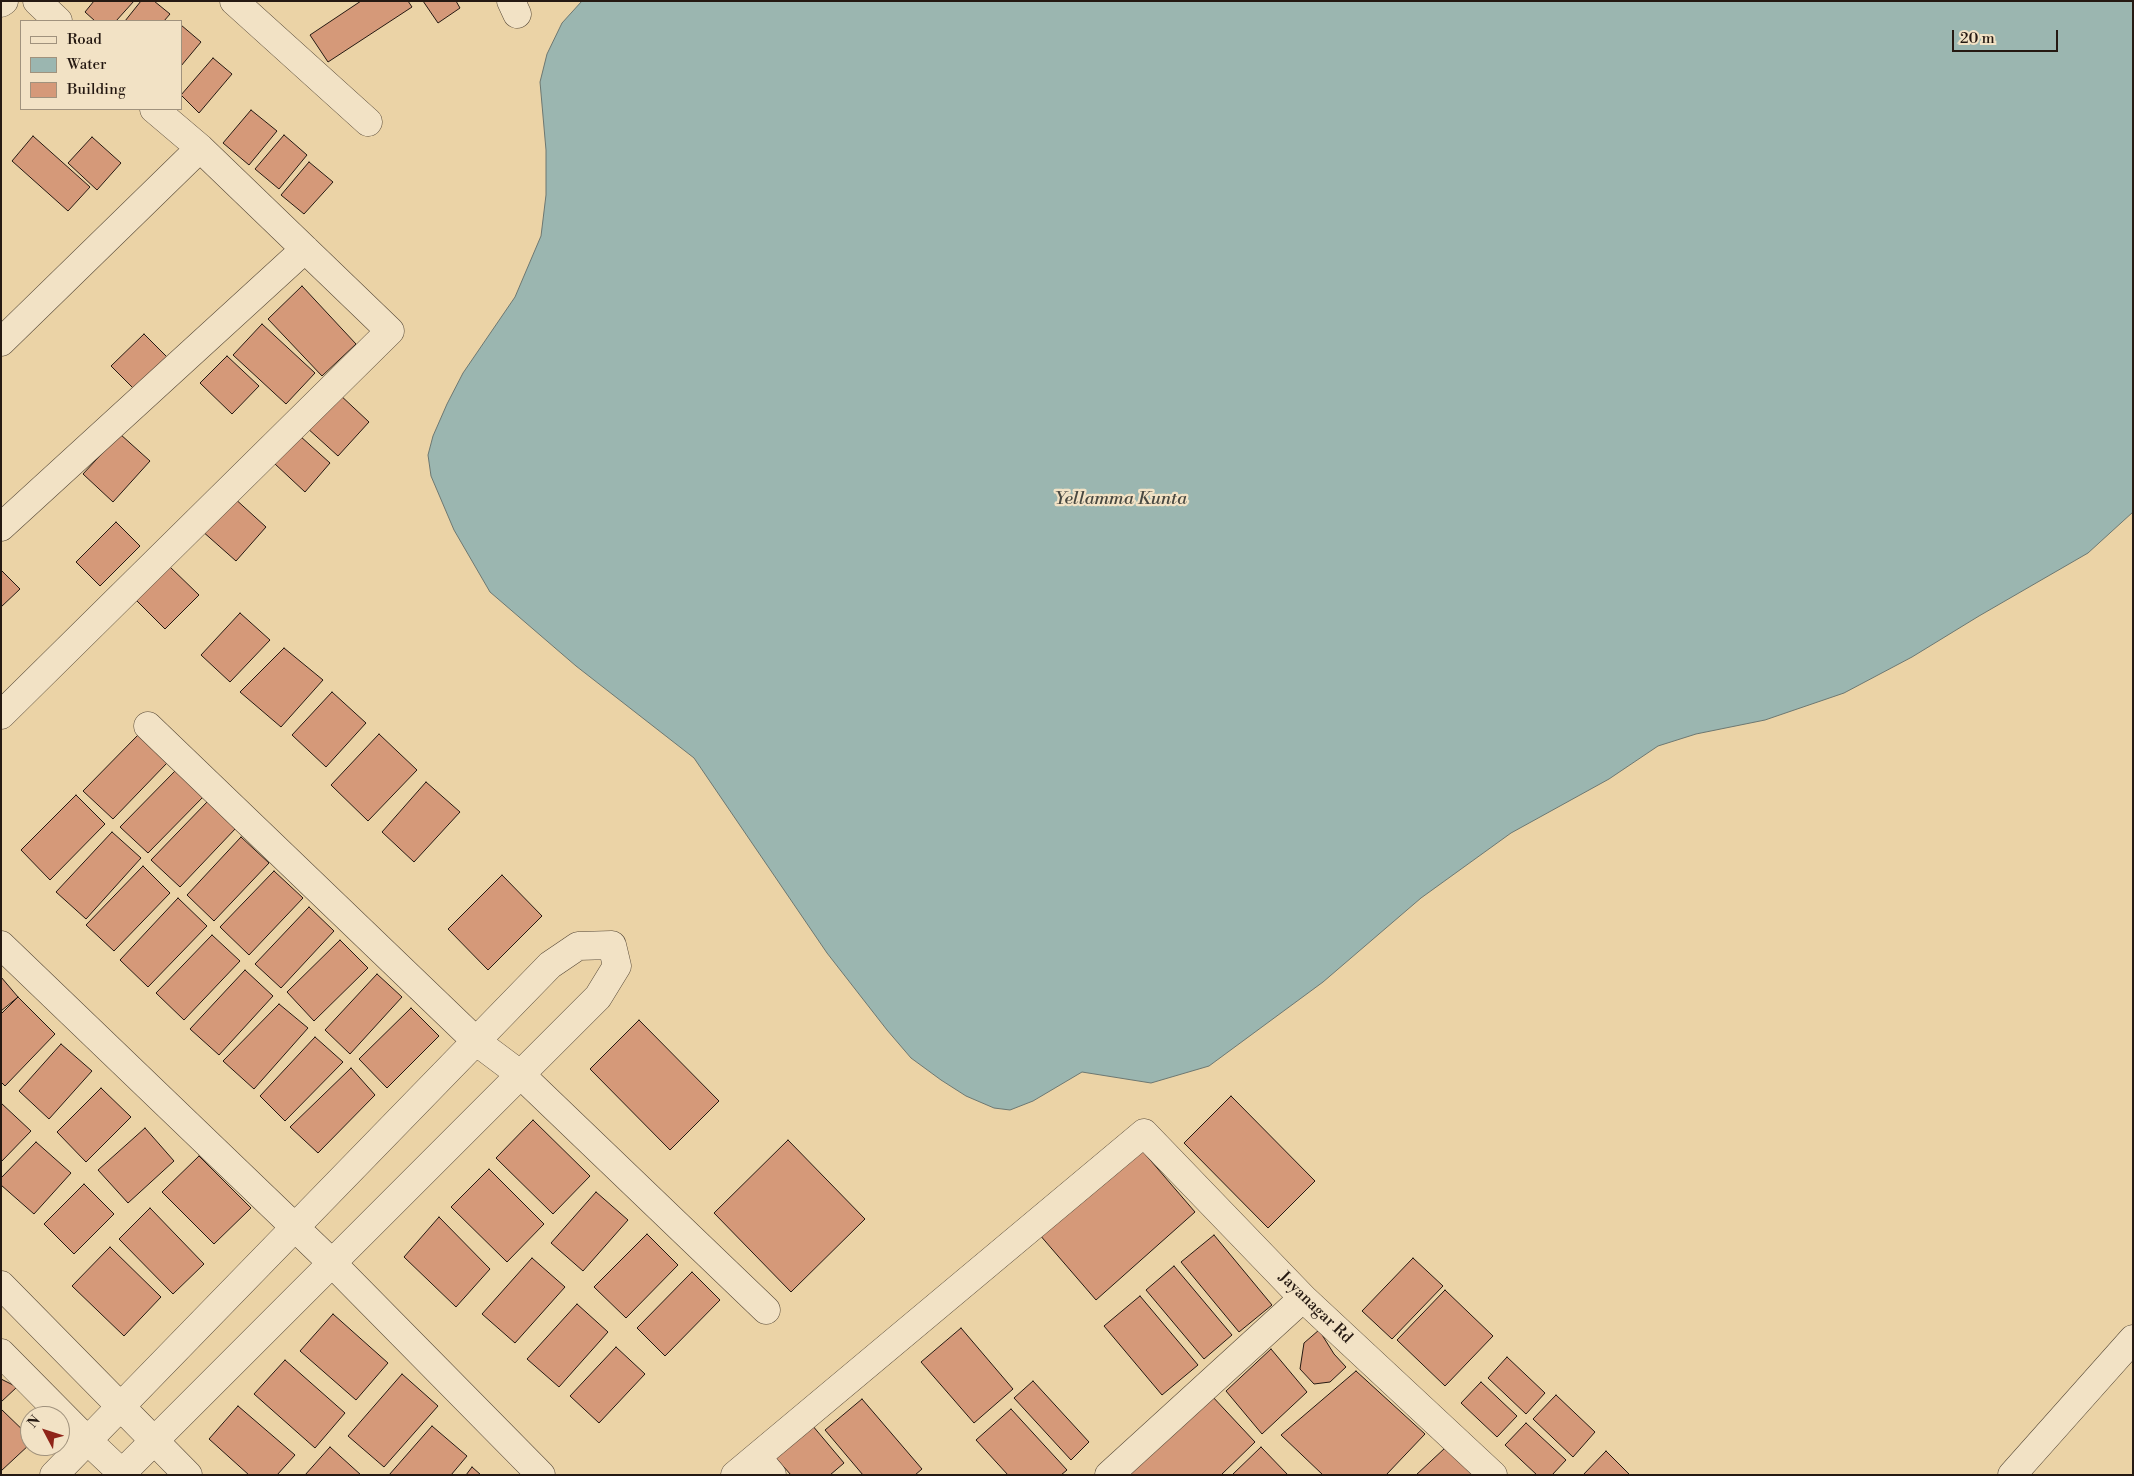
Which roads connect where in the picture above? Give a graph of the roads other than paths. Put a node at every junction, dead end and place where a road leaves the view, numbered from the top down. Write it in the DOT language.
graph roads {
  1 [pos="37,1"];
  2 [pos="234,1"];
  3 [pos="57,20"];
  4 [pos="155,110"];
  5 [pos="368,122"];
  6 [pos="200,148"];
  7 [pos="305,249"];
  8 [pos="1,342"];
  9 [pos="1,527"];
  10 [pos="1,715"];
  11 [pos="148,726"];
  12 [pos="1,944"];
  13 [pos="477,1042"];
  14 [pos="521,1075"];
  15 [pos="295,1227"];
  16 [pos="331,1262"];
  17 [pos="1,1285"];
  18 [pos="1303,1298"];
  19 [pos="766,1310"];
  20 [pos="2133,1339"];
  21 [pos="1,1352"];
  22 [pos="120,1408"];
  23 [pos="87,1440"];
  24 [pos="154,1440"];
  25 [pos="764,1466"];
  26 [pos="122,1474"];
  27 [pos="54,1475"];
  28 [pos="188,1475"];
  29 [pos="541,1475"];
  30 [pos="735,1475"];
  31 [pos="1109,1475"];
  32 [pos="1493,1475"];
  33 [pos="2012,1475"];
  1 -- 3 [label="street"];
  2 -- 5 [label="street"];
  4 -- 6 [label="street"];
  6 -- 7 [label="street"];
  6 -- 8 [label="street"];
  7 -- 9 [label="street"];
  7 -- 10 [label="street"];
  11 -- 13 [label="street"];
  12 -- 15 [label="street"];
  13 -- 14 [label="street"];
  13 -- 14 [label="street"];
  13 -- 15 [label="street"];
  14 -- 16 [label="street"];
  14 -- 19 [label="street"];
  15 -- 16 [label="street"];
  15 -- 22 [label="street"];
  16 -- 24 [label="street"];
  16 -- 29 [label="street"];
  17 -- 22 [label="street"];
  18 -- 25 [label="street, Jayanagar Rd"];
  18 -- 31 [label="street"];
  18 -- 32 [label="street, Jayanagar Rd"];
  20 -- 33 [label="street"];
  21 -- 23 [label="street"];
  22 -- 23 [label="street"];
  22 -- 24 [label="street"];
  23 -- 26 [label="street"];
  23 -- 27 [label="street"];
  24 -- 26 [label="street"];
  24 -- 28 [label="street"];
  25 -- 30 [label="street"];
}
